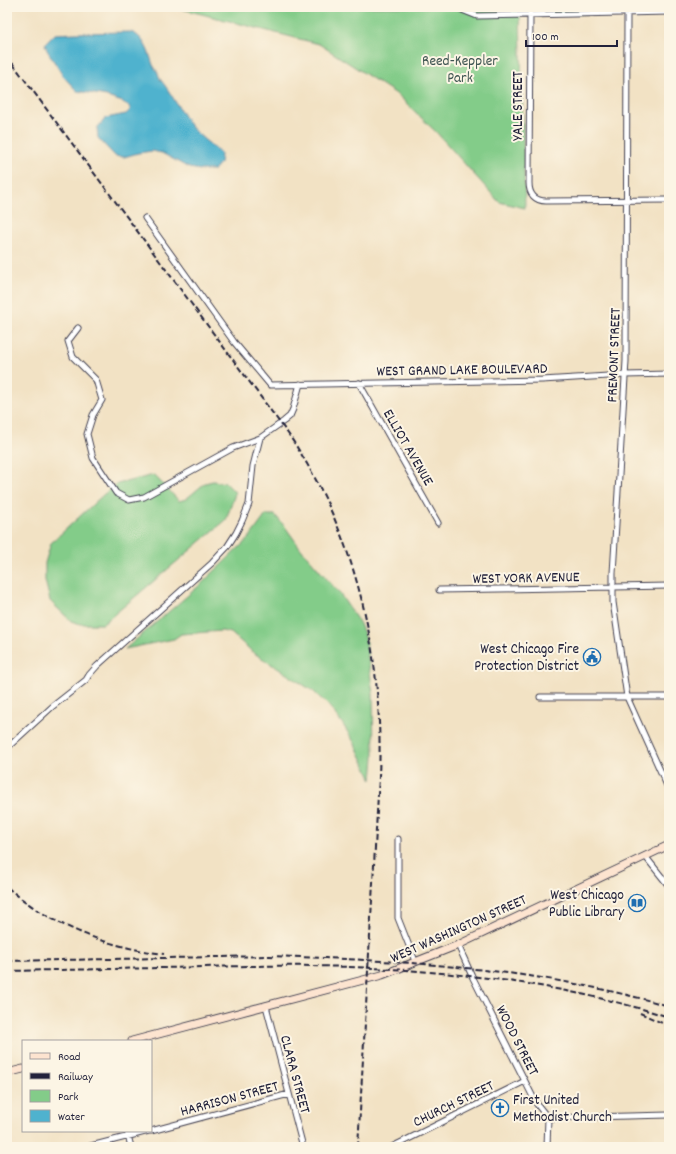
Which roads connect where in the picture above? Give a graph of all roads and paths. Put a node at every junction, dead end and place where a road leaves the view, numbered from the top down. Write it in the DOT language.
graph roads {
  1 [pos="461,7"];
  2 [pos="669,12"];
  3 [pos="627,13"];
  4 [pos="530,14"];
  5 [pos="669,200"];
  6 [pos="626,201"];
  7 [pos="144,218"];
  8 [pos="78,328"];
  9 [pos="669,374"];
  10 [pos="625,375"];
  11 [pos="359,383"];
  12 [pos="300,384"];
  13 [pos="260,438"];
  14 [pos="438,523"];
  15 [pos="669,586"];
  16 [pos="613,587"];
  17 [pos="439,590"];
  18 [pos="540,697"];
  19 [pos="627,697"];
  20 [pos="669,697"];
  21 [pos="7,748"];
  22 [pos="669,790"];
  23 [pos="398,839"];
  24 [pos="669,845"];
  25 [pos="645,856"];
  26 [pos="669,886"];
  27 [pos="458,945"];
  28 [pos="416,961"];
  29 [pos="266,1006"];
  30 [pos="136,1040"];
  31 [pos="22,1069"];
  32 [pos="7,1073"];
  33 [pos="525,1081"];
  34 [pos="289,1094"];
  35 [pos="669,1115"];
  36 [pos="548,1118"];
  37 [pos="152,1130"];
  38 [pos="143,1132"];
  39 [pos="128,1134"];
  40 [pos="87,1147"];
  41 [pos="132,1147"];
  42 [pos="303,1147"];
  43 [pos="392,1147"];
  44 [pos="547,1147"];
  1 -- 4 [label="street"];
  2 -- 3 [label="street"];
  3 -- 4 [label="street"];
  3 -- 6 [label="street, FREMONT STREET"];
  4 -- 6 [label="street, YALE STREET"];
  5 -- 6 [label="street"];
  6 -- 10 [label="street, FREMONT STREET"];
  7 -- 12 [label="street, WEST GRAND LAKE BOULEVARD"];
  8 -- 13 [label="street"];
  9 -- 10 [label="street, WEST GRAND LAKE BOULEVARD"];
  10 -- 11 [label="street, WEST GRAND LAKE BOULEVARD"];
  10 -- 16 [label="street, FREMONT STREET"];
  11 -- 12 [label="street, WEST GRAND LAKE BOULEVARD"];
  11 -- 14 [label="street, ELLIOT AVENUE"];
  12 -- 13 [label="street"];
  13 -- 21 [label="street"];
  15 -- 16 [label="street, WEST YORK AVENUE"];
  16 -- 17 [label="street, WEST YORK AVENUE"];
  16 -- 19 [label="street, FREMONT STREET"];
  18 -- 19 [label="street"];
  19 -- 20 [label="street"];
  19 -- 22 [label="street, FREMONT STREET"];
  23 -- 28 [label="street"];
  24 -- 25 [label="main road, WEST WASHINGTON STREET"];
  25 -- 26 [label="street"];
  25 -- 27 [label="main road, WEST WASHINGTON STREET"];
  27 -- 28 [label="main road, WEST WASHINGTON STREET"];
  27 -- 33 [label="street, WOOD STREET"];
  28 -- 29 [label="main road, WEST WASHINGTON STREET"];
  29 -- 30 [label="main road, WEST WASHINGTON STREET"];
  29 -- 34 [label="street, CLARA STREET"];
  31 -- 32 [label="main road"];
  33 -- 36 [label="street, WOOD STREET"];
  33 -- 43 [label="street, CHURCH STREET"];
  34 -- 37 [label="street, HARRISON STREET"];
  34 -- 42 [label="street, CLARA STREET"];
  35 -- 36 [label="street"];
  36 -- 44 [label="street"];
  38 -- 39 [label="street, HARRISON STREET"];
  39 -- 40 [label="street, HARRISON STREET"];
  39 -- 41 [label="street"];
}
